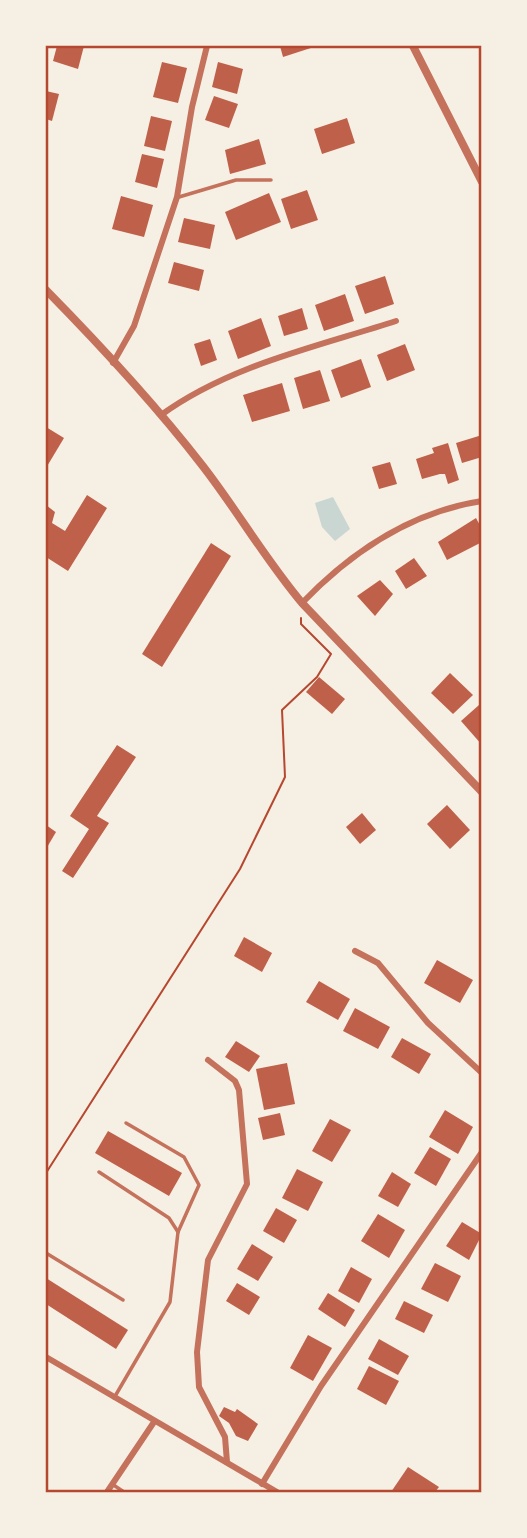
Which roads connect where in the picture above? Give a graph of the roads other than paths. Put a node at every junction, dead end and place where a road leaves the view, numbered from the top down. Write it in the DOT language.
graph roads {
  1 [pos="207,46"];
  2 [pos="413,46"];
  3 [pos="271,180"];
  4 [pos="481,182"];
  5 [pos="177,197"];
  6 [pos="46,290"];
  7 [pos="396,321"];
  8 [pos="113,363"];
  9 [pos="161,415"];
  10 [pos="481,501"];
  11 [pos="302,603"];
  12 [pos="481,792"];
  13 [pos="355,951"];
  14 [pos="208,1060"];
  15 [pos="481,1073"];
  16 [pos="127,1123"];
  17 [pos="481,1152"];
  18 [pos="99,1172"];
  19 [pos="178,1232"];
  20 [pos="46,1253"];
  21 [pos="123,1300"];
  22 [pos="46,1356"];
  23 [pos="114,1398"];
  24 [pos="154,1422"];
  25 [pos="227,1462"];
  26 [pos="262,1483"];
  27 [pos="112,1484"];
  28 [pos="107,1493"];
  29 [pos="124,1493"];
  30 [pos="277,1493"];
  1 -- 5 [label="street"];
  2 -- 4 [label="street"];
  3 -- 5 [label="lane"];
  5 -- 8 [label="street"];
  6 -- 8 [label="street"];
  7 -- 9 [label="street"];
  8 -- 9 [label="street"];
  9 -- 11 [label="street"];
  10 -- 11 [label="street"];
  11 -- 12 [label="street"];
  13 -- 15 [label="street"];
  14 -- 25 [label="street"];
  16 -- 19 [label="lane"];
  17 -- 26 [label="street"];
  18 -- 19 [label="lane"];
  19 -- 23 [label="lane"];
  20 -- 21 [label="lane"];
  22 -- 23 [label="street"];
  23 -- 24 [label="street"];
  24 -- 25 [label="street"];
  24 -- 27 [label="street"];
  25 -- 26 [label="street"];
  26 -- 30 [label="street"];
  27 -- 28 [label="street"];
  27 -- 29 [label="lane"];
}
